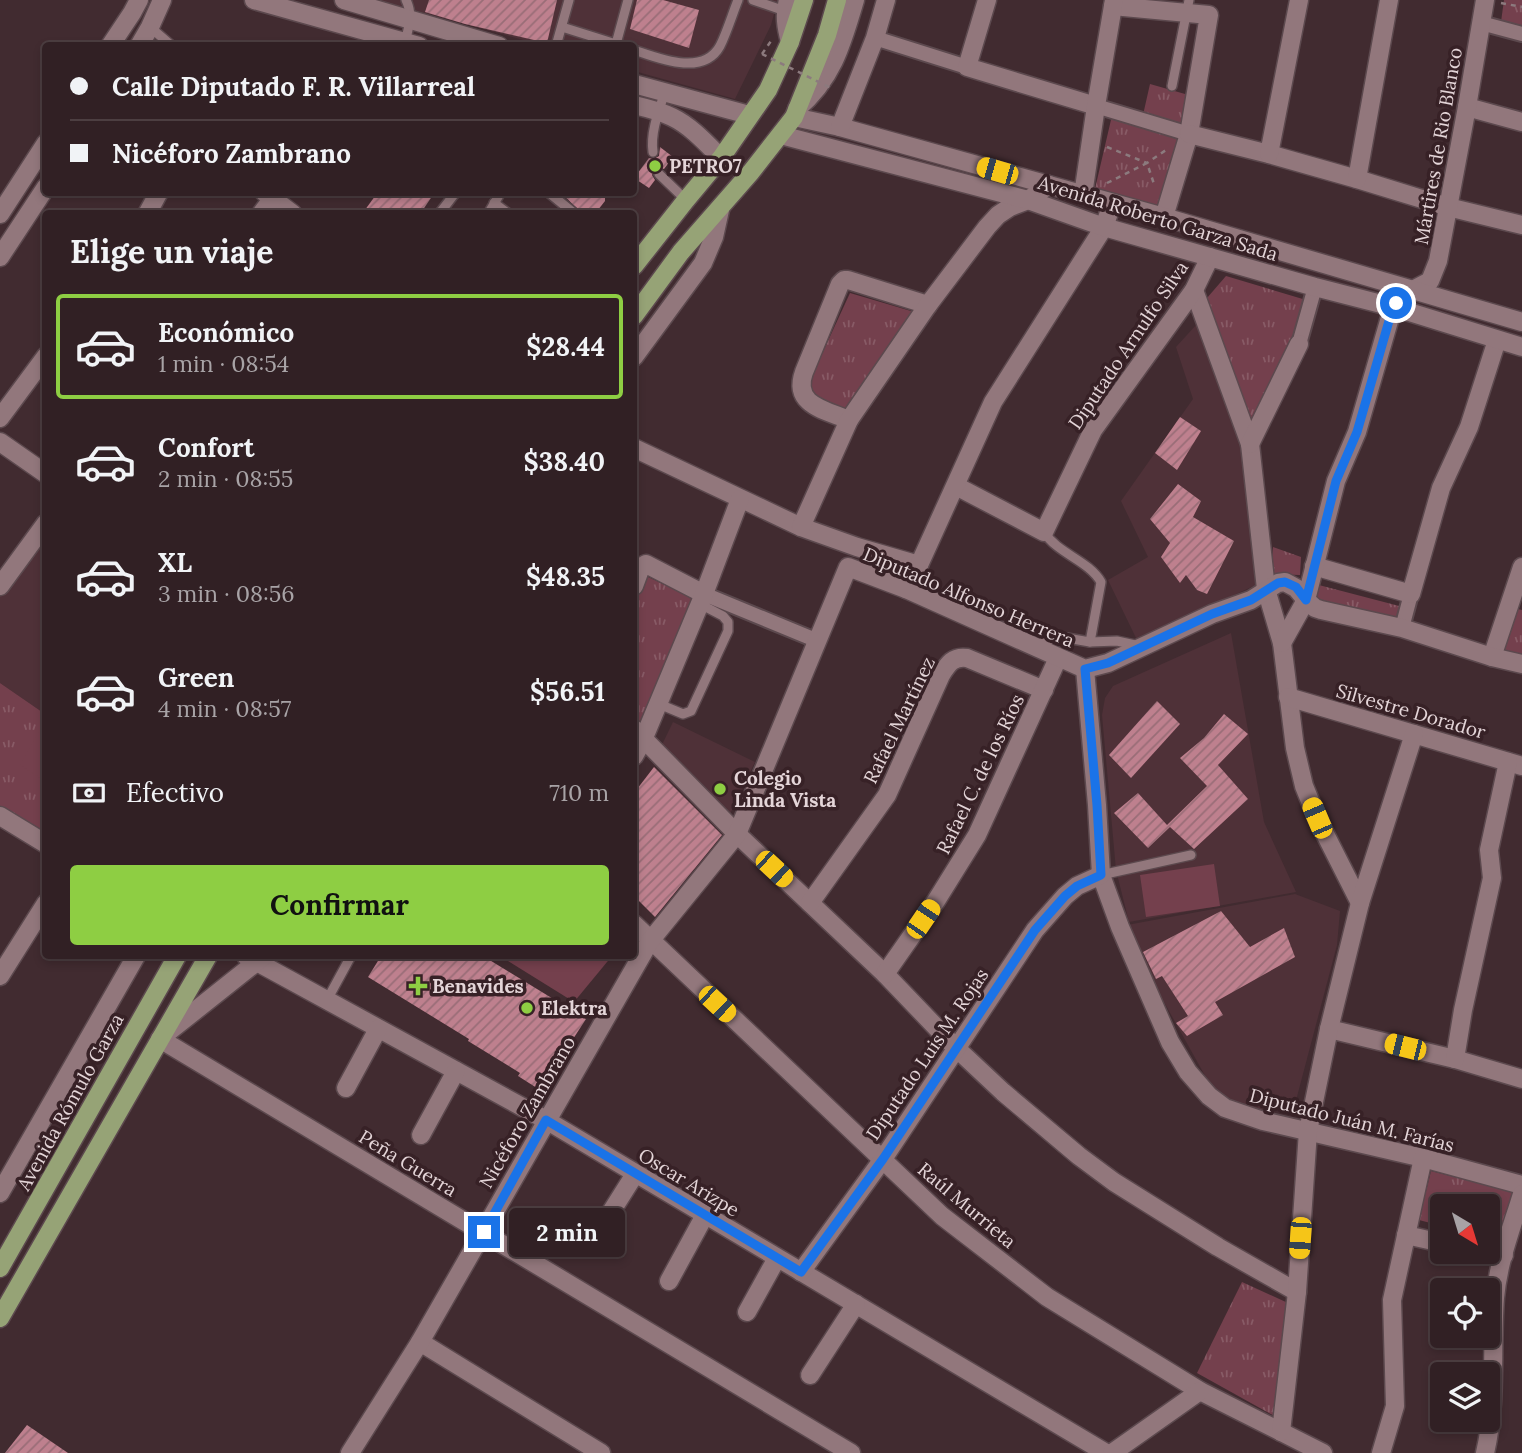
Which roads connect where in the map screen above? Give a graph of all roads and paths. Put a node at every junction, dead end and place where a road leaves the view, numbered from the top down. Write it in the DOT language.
graph roads {
  1 [pos="139,0"];
  2 [pos="162,0"];
  3 [pos="254,0"];
  4 [pos="344,0"];
  5 [pos="406,0"];
  6 [pos="569,0"];
  7 [pos="628,0"];
  8 [pos="738,0"];
  9 [pos="804,0"];
  10 [pos="837,0"];
  11 [pos="855,0"];
  12 [pos="886,0"];
  13 [pos="987,0"];
  14 [pos="1299,0"];
  15 [pos="1389,0"];
  16 [pos="758,1"];
  17 [pos="1493,1"];
  18 [pos="1114,3"];
  19 [pos="787,5"];
  20 [pos="1188,6"];
  21 [pos="1522,7"];
  22 [pos="1210,8"];
  23 [pos="410,20"];
  24 [pos="1481,23"];
  25 [pos="150,27"];
  26 [pos="562,27"];
  27 [pos="1522,34"];
  28 [pos="875,38"];
  29 [pos="113,42"];
  30 [pos="141,42"];
  31 [pos="167,42"];
  32 [pos="402,42"];
  33 [pos="409,42"];
  34 [pos="485,42"];
  35 [pos="557,42"];
  36 [pos="609,42"];
  37 [pos="619,42"];
  38 [pos="790,42"];
  39 [pos="637,51"];
  40 [pos="762,54"];
  41 [pos="967,67"];
  42 [pos="637,85"];
  43 [pos="1172,86"];
  44 [pos="833,89"];
  45 [pos="665,92"];
  46 [pos="637,106"];
  47 [pos="1096,106"];
  48 [pos="1467,107"];
  49 [pos="658,111"];
  50 [pos="796,113"];
  51 [pos="749,115"];
  52 [pos="1522,122"];
  53 [pos="840,127"];
  54 [pos="1189,134"];
  55 [pos="780,135"];
  56 [pos="1091,140"];
  57 [pos="42,149"];
  58 [pos="653,152"];
  59 [pos="1269,154"];
  60 [pos="722,158"];
  61 [pos="1147,163"];
  62 [pos="659,174"];
  63 [pos="1357,178"];
  64 [pos="1049,186"];
  65 [pos="42,193"];
  66 [pos="1083,195"];
  67 [pos="453,196"];
  68 [pos="498,196"];
  69 [pos="553,196"];
  70 [pos="686,200"];
  71 [pos="266,201"];
  72 [pos="1028,201"];
  73 [pos="494,203"];
  74 [pos="1112,204"];
  75 [pos="1448,207"];
  76 [pos="285,210"];
  77 [pos="442,210"];
  78 [pos="490,210"];
  79 [pos="504,210"];
  80 [pos="570,210"];
  81 [pos="720,210"];
  82 [pos="0,214"];
  83 [pos="1164,217"];
  84 [pos="1522,225"];
  85 [pos="1104,227"];
  86 [pos="0,257"];
  87 [pos="1210,257"];
  88 [pos="637,259"];
  89 [pos="1315,287"];
  90 [pos="1415,289"];
  91 [pos="1194,290"];
  92 [pos="928,305"];
  93 [pos="1393,307"];
  94 [pos="1482,311"];
  95 [pos="637,312"];
  96 [pos="1522,322"];
  97 [pos="1475,334"];
  98 [pos="1497,340"];
  99 [pos="1299,344"];
  100 [pos="1522,347"];
  101 [pos="637,353"];
  102 [pos="42,361"];
  103 [pos="0,418"];
  104 [pos="849,420"];
  105 [pos="0,442"];
  106 [pos="1251,444"];
  107 [pos="637,449"];
  108 [pos="42,471"];
  109 [pos="956,486"];
  110 [pos="740,499"];
  111 [pos="801,527"];
  112 [pos="42,528"];
  113 [pos="1044,532"];
  114 [pos="919,565"];
  115 [pos="1314,566"];
  116 [pos="848,567"];
  117 [pos="1522,567"];
  118 [pos="637,578"];
  119 [pos="0,586"];
  120 [pos="906,589"];
  121 [pos="1266,589"];
  122 [pos="1518,592"];
  123 [pos="1411,594"];
  124 [pos="702,599"];
  125 [pos="1306,600"];
  126 [pos="1402,628"];
  127 [pos="818,641"];
  128 [pos="1090,642"];
  129 [pos="1282,643"];
  130 [pos="1142,646"];
  131 [pos="1035,647"];
  132 [pos="1492,657"];
  133 [pos="1058,658"];
  134 [pos="1522,664"];
  135 [pos="1085,669"];
  136 [pos="1044,690"];
  137 [pos="1288,697"];
  138 [pos="659,704"];
  139 [pos="638,734"];
  140 [pos="1414,734"];
  141 [pos="1515,764"];
  142 [pos="0,816"];
  143 [pos="737,834"];
  144 [pos="42,842"];
  145 [pos="1191,855"];
  146 [pos="1101,875"];
  147 [pos="810,903"];
  148 [pos="1360,903"];
  149 [pos="42,909"];
  150 [pos="637,927"];
  151 [pos="650,941"];
  152 [pos="134,959"];
  153 [pos="175,959"];
  154 [pos="206,959"];
  155 [pos="253,959"];
  156 [pos="258,959"];
  157 [pos="349,959"];
  158 [pos="886,974"];
  159 [pos="0,976"];
  160 [pos="327,1000"];
  161 [pos="379,1029"];
  162 [pos="1329,1029"];
  163 [pos="159,1039"];
  164 [pos="956,1048"];
  165 [pos="1455,1059"];
  166 [pos="456,1071"];
  167 [pos="1522,1079"];
  168 [pos="346,1088"];
  169 [pos="546,1120"];
  170 [pos="1308,1132"];
  171 [pos="421,1135"];
  172 [pos="1423,1158"];
  173 [pos="883,1159"];
  174 [pos="635,1174"];
  175 [pos="1522,1185"];
  176 [pos="0,1193"];
  177 [pos="1522,1194"];
  178 [pos="705,1215"];
  179 [pos="21,1231"];
  180 [pos="484,1232"];
  181 [pos="1406,1235"];
  182 [pos="594,1239"];
  183 [pos="1430,1240"];
  184 [pos="0,1241"];
  185 [pos="1500,1254"];
  186 [pos="1504,1255"];
  187 [pos="777,1258"];
  188 [pos="0,1268"];
  189 [pos="801,1272"];
  190 [pos="669,1281"];
  191 [pos="1297,1292"];
  192 [pos="856,1304"];
  193 [pos="747,1312"];
  194 [pos="0,1318"];
  195 [pos="420,1342"];
  196 [pos="810,1375"];
  197 [pos="1200,1391"];
  198 [pos="1281,1432"];
  199 [pos="357,1451"];
  200 [pos="601,1453"];
  201 [pos="850,1453"];
  202 [pos="1107,1453"];
  203 [pos="1112,1453"];
  204 [pos="1323,1453"];
  205 [pos="1381,1453"];
  206 [pos="1485,1453"];
  1 -- 29 [label="street"];
  2 -- 25 [label="street"];
  3 -- 32 [label="street"];
  4 -- 23 [label="street"];
  5 -- 23 [label="lane"];
  6 -- 26 [label="lane"];
  7 -- 37 [label="lane"];
  8 -- 39 [label="lane"];
  9 -- 38 [label="main road"];
  10 -- 50 [label="main road"];
  11 -- 50 [label="street"];
  12 -- 28 [label="street"];
  13 -- 41 [label="street"];
  14 -- 59 [label="street"];
  15 -- 63 [label="street"];
  16 -- 19 [label="lane"];
  17 -- 21 [label="path"];
  17 -- 24 [label="street, Mártires de Rio Blanco"];
  18 -- 20 [label="street"];
  18 -- 47 [label="street"];
  19 -- 38 [label="street"];
  20 -- 22 [label="street"];
  20 -- 43 [label="lane"];
  22 -- 54 [label="street"];
  23 -- 33 [label="lane"];
  23 -- 34 [label="street"];
  24 -- 27 [label="street"];
  24 -- 48 [label="street, Mártires de Rio Blanco"];
  25 -- 30 [label="street"];
  25 -- 31 [label="lane"];
  26 -- 35 [label="lane"];
  26 -- 36 [label="lane"];
  28 -- 41 [label="street"];
  28 -- 53 [label="street"];
  38 -- 51 [label="main road"];
  40 -- 44 [label="path, bridge"];
  41 -- 47 [label="street"];
  42 -- 45 [label="street"];
  45 -- 49 [label="lane"];
  45 -- 51 [label="street"];
  46 -- 49 [label="street"];
  47 -- 54 [label="street"];
  47 -- 56 [label="street"];
  48 -- 52 [label="street"];
  48 -- 75 [label="street, Mártires de Rio Blanco"];
  49 -- 58 [label="lane"];
  49 -- 60 [label="street"];
  50 -- 53 [label="street, Avenida Roberto Garza Sada"];
  50 -- 55 [label="main road"];
  51 -- 60 [label="main road"];
  53 -- 64 [label="street, Avenida Roberto Garza Sada"];
  54 -- 59 [label="street"];
  54 -- 61 [label="path"];
  54 -- 83 [label="street"];
  55 -- 72 [label="street, Avenida Roberto Garza Sada"];
  55 -- 81 [label="main road"];
  56 -- 61 [label="path"];
  56 -- 66 [label="street"];
  57 -- 82 [label="street"];
  59 -- 63 [label="street"];
  60 -- 70 [label="main road"];
  61 -- 66 [label="path"];
  61 -- 83 [label="path"];
  62 -- 70 [label="lane"];
  63 -- 75 [label="street"];
  64 -- 66 [label="street, Avenida Roberto Garza Sada"];
  64 -- 72 [label="street"];
  65 -- 86 [label="street"];
  66 -- 74 [label="street, Avenida Roberto Garza Sada"];
  67 -- 77 [label="lane"];
  68 -- 73 [label="lane"];
  69 -- 80 [label="lane"];
  70 -- 88 [label="main road"];
  71 -- 76 [label="street"];
  72 -- 85 [label="street, Avenida Roberto Garza Sada"];
  72 -- 92 [label="street"];
  73 -- 78 [label="lane"];
  73 -- 79 [label="lane"];
  74 -- 83 [label="street, Avenida Roberto Garza Sada"];
  74 -- 85 [label="street"];
  75 -- 84 [label="street"];
  75 -- 90 [label="street, Mártires de Rio Blanco"];
  81 -- 95 [label="main road"];
  81 -- 101 [label="street"];
  83 -- 90 [label="street, Avenida Roberto Garza Sada"];
  85 -- 87 [label="street, Avenida Roberto Garza Sada"];
  85 -- 109 [label="street"];
  87 -- 89 [label="street, Avenida Roberto Garza Sada"];
  87 -- 91 [label="street, Diputado Arnulfo Silva"];
  89 -- 93 [label="street, Avenida Roberto Garza Sada"];
  89 -- 99 [label="street"];
  90 -- 93 [label="street, Mártires de Rio Blanco"];
  90 -- 94 [label="street, Avenida Roberto Garza Sada"];
  91 -- 106 [label="street"];
  91 -- 113 [label="street, Diputado Arnulfo Silva"];
  92 -- 104 [label="street"];
  92 -- 104 [label="street"];
  93 -- 97 [label="street, Avenida Roberto Garza Sada"];
  93 -- 115 [label="street"];
  94 -- 96 [label="street, Avenida Roberto Garza Sada"];
  94 -- 97 [label="street"];
  97 -- 98 [label="street, Avenida Roberto Garza Sada"];
  98 -- 100 [label="street, Avenida Roberto Garza Sada"];
  98 -- 123 [label="street"];
  99 -- 106 [label="street"];
  102 -- 103 [label="street"];
  104 -- 111 [label="street"];
  105 -- 108 [label="street"];
  106 -- 121 [label="street"];
  107 -- 110 [label="street, Diputado Alfonso Herrera"];
  109 -- 113 [label="street"];
  109 -- 114 [label="street"];
  110 -- 111 [label="street, Diputado Alfonso Herrera"];
  110 -- 124 [label="street"];
  111 -- 114 [label="street, Diputado Alfonso Herrera"];
  112 -- 119 [label="street"];
  113 -- 128 [label="lane"];
  114 -- 120 [label="street"];
  115 -- 123 [label="street"];
  115 -- 125 [label="street"];
  116 -- 120 [label="street, Diputado Alfonso Herrera"];
  116 -- 127 [label="street, Nicéforo Zambrano"];
  117 -- 122 [label="street"];
  118 -- 124 [label="street"];
  120 -- 131 [label="street, Diputado Alfonso Herrera"];
  121 -- 125 [label="street"];
  121 -- 129 [label="street"];
  121 -- 130 [label="street, Diputado Alfonso Herrera"];
  122 -- 132 [label="street"];
  123 -- 126 [label="street"];
  124 -- 127 [label="street"];
  124 -- 138 [label="street"];
  124 -- 138 [label="lane"];
  125 -- 126 [label="street"];
  125 -- 129 [label="street"];
  126 -- 132 [label="street"];
  127 -- 143 [label="street, Nicéforo Zambrano"];
  128 -- 130 [label="lane"];
  128 -- 131 [label="lane"];
  129 -- 137 [label="street"];
  130 -- 135 [label="street, Diputado Alfonso Herrera"];
  131 -- 133 [label="street, Diputado Alfonso Herrera"];
  132 -- 134 [label="street"];
  133 -- 135 [label="street, Diputado Alfonso Herrera"];
  133 -- 136 [label="street, Rafael C. de los Ríos"];
  135 -- 146 [label="street, Diputado Juán M. Farías"];
  136 -- 147 [label="street, Rafael Martínez"];
  136 -- 158 [label="street, Rafael C. de los Ríos"];
  137 -- 140 [label="street, Silvestre Dorador"];
  137 -- 148 [label="street"];
  138 -- 139 [label="street"];
  139 -- 143 [label="street"];
  140 -- 141 [label="street, Silvestre Dorador"];
  140 -- 148 [label="street"];
  141 -- 165 [label="street"];
  142 -- 144 [label="street"];
  143 -- 147 [label="street"];
  143 -- 151 [label="street, Nicéforo Zambrano"];
  145 -- 146 [label="lane"];
  146 -- 164 [label="street, Diputado Luis M. Rojas"];
  146 -- 170 [label="street, Diputado Juán M. Farías"];
  147 -- 158 [label="street"];
  148 -- 162 [label="street"];
  149 -- 159 [label="street"];
  150 -- 151 [label="street, Raúl Murrieta"];
  151 -- 169 [label="street, Nicéforo Zambrano"];
  151 -- 173 [label="street, Raúl Murrieta"];
  152 -- 176 [label="street"];
  153 -- 179 [label="main road, Avenida Rómulo Garza"];
  154 -- 163 [label="main road"];
  155 -- 163 [label="street"];
  156 -- 160 [label="street, Oscar Arizpe"];
  157 -- 160 [label="lane"];
  158 -- 164 [label="street"];
  160 -- 161 [label="street, Oscar Arizpe"];
  161 -- 166 [label="street, Oscar Arizpe"];
  161 -- 168 [label="street"];
  162 -- 165 [label="street"];
  162 -- 170 [label="street"];
  163 -- 180 [label="street, Peña Guerra"];
  163 -- 194 [label="main road"];
  164 -- 173 [label="street, Diputado Luis M. Rojas"];
  164 -- 191 [label="street"];
  165 -- 167 [label="street"];
  166 -- 169 [label="street, Oscar Arizpe"];
  166 -- 171 [label="street"];
  169 -- 174 [label="street, Oscar Arizpe"];
  169 -- 180 [label="street, Nicéforo Zambrano"];
  170 -- 172 [label="street, Diputado Juán M. Farías"];
  170 -- 191 [label="street"];
  172 -- 175 [label="street, Diputado Juán M. Farías"];
  172 -- 181 [label="street"];
  173 -- 189 [label="street, Diputado Luis M. Rojas"];
  173 -- 197 [label="street, Raúl Murrieta"];
  174 -- 178 [label="street, Oscar Arizpe"];
  174 -- 182 [label="street"];
  177 -- 186 [label="street"];
  178 -- 187 [label="street, Oscar Arizpe"];
  178 -- 190 [label="street"];
  179 -- 184 [label="main road"];
  179 -- 188 [label="main road, Avenida Rómulo Garza"];
  180 -- 195 [label="street, Nicéforo Zambrano"];
  180 -- 201 [label="street, Peña Guerra"];
  181 -- 183 [label="street"];
  181 -- 205 [label="street"];
  185 -- 186 [label="street"];
  186 -- 206 [label="street"];
  187 -- 189 [label="street, Oscar Arizpe"];
  187 -- 193 [label="street"];
  189 -- 192 [label="street, Oscar Arizpe"];
  191 -- 198 [label="street"];
  192 -- 196 [label="street"];
  192 -- 202 [label="street, Oscar Arizpe"];
  195 -- 199 [label="street, Nicéforo Zambrano"];
  195 -- 200 [label="street"];
  197 -- 198 [label="street, Raúl Murrieta"];
  197 -- 203 [label="street"];
  198 -- 204 [label="street, Raúl Murrieta"];
}
